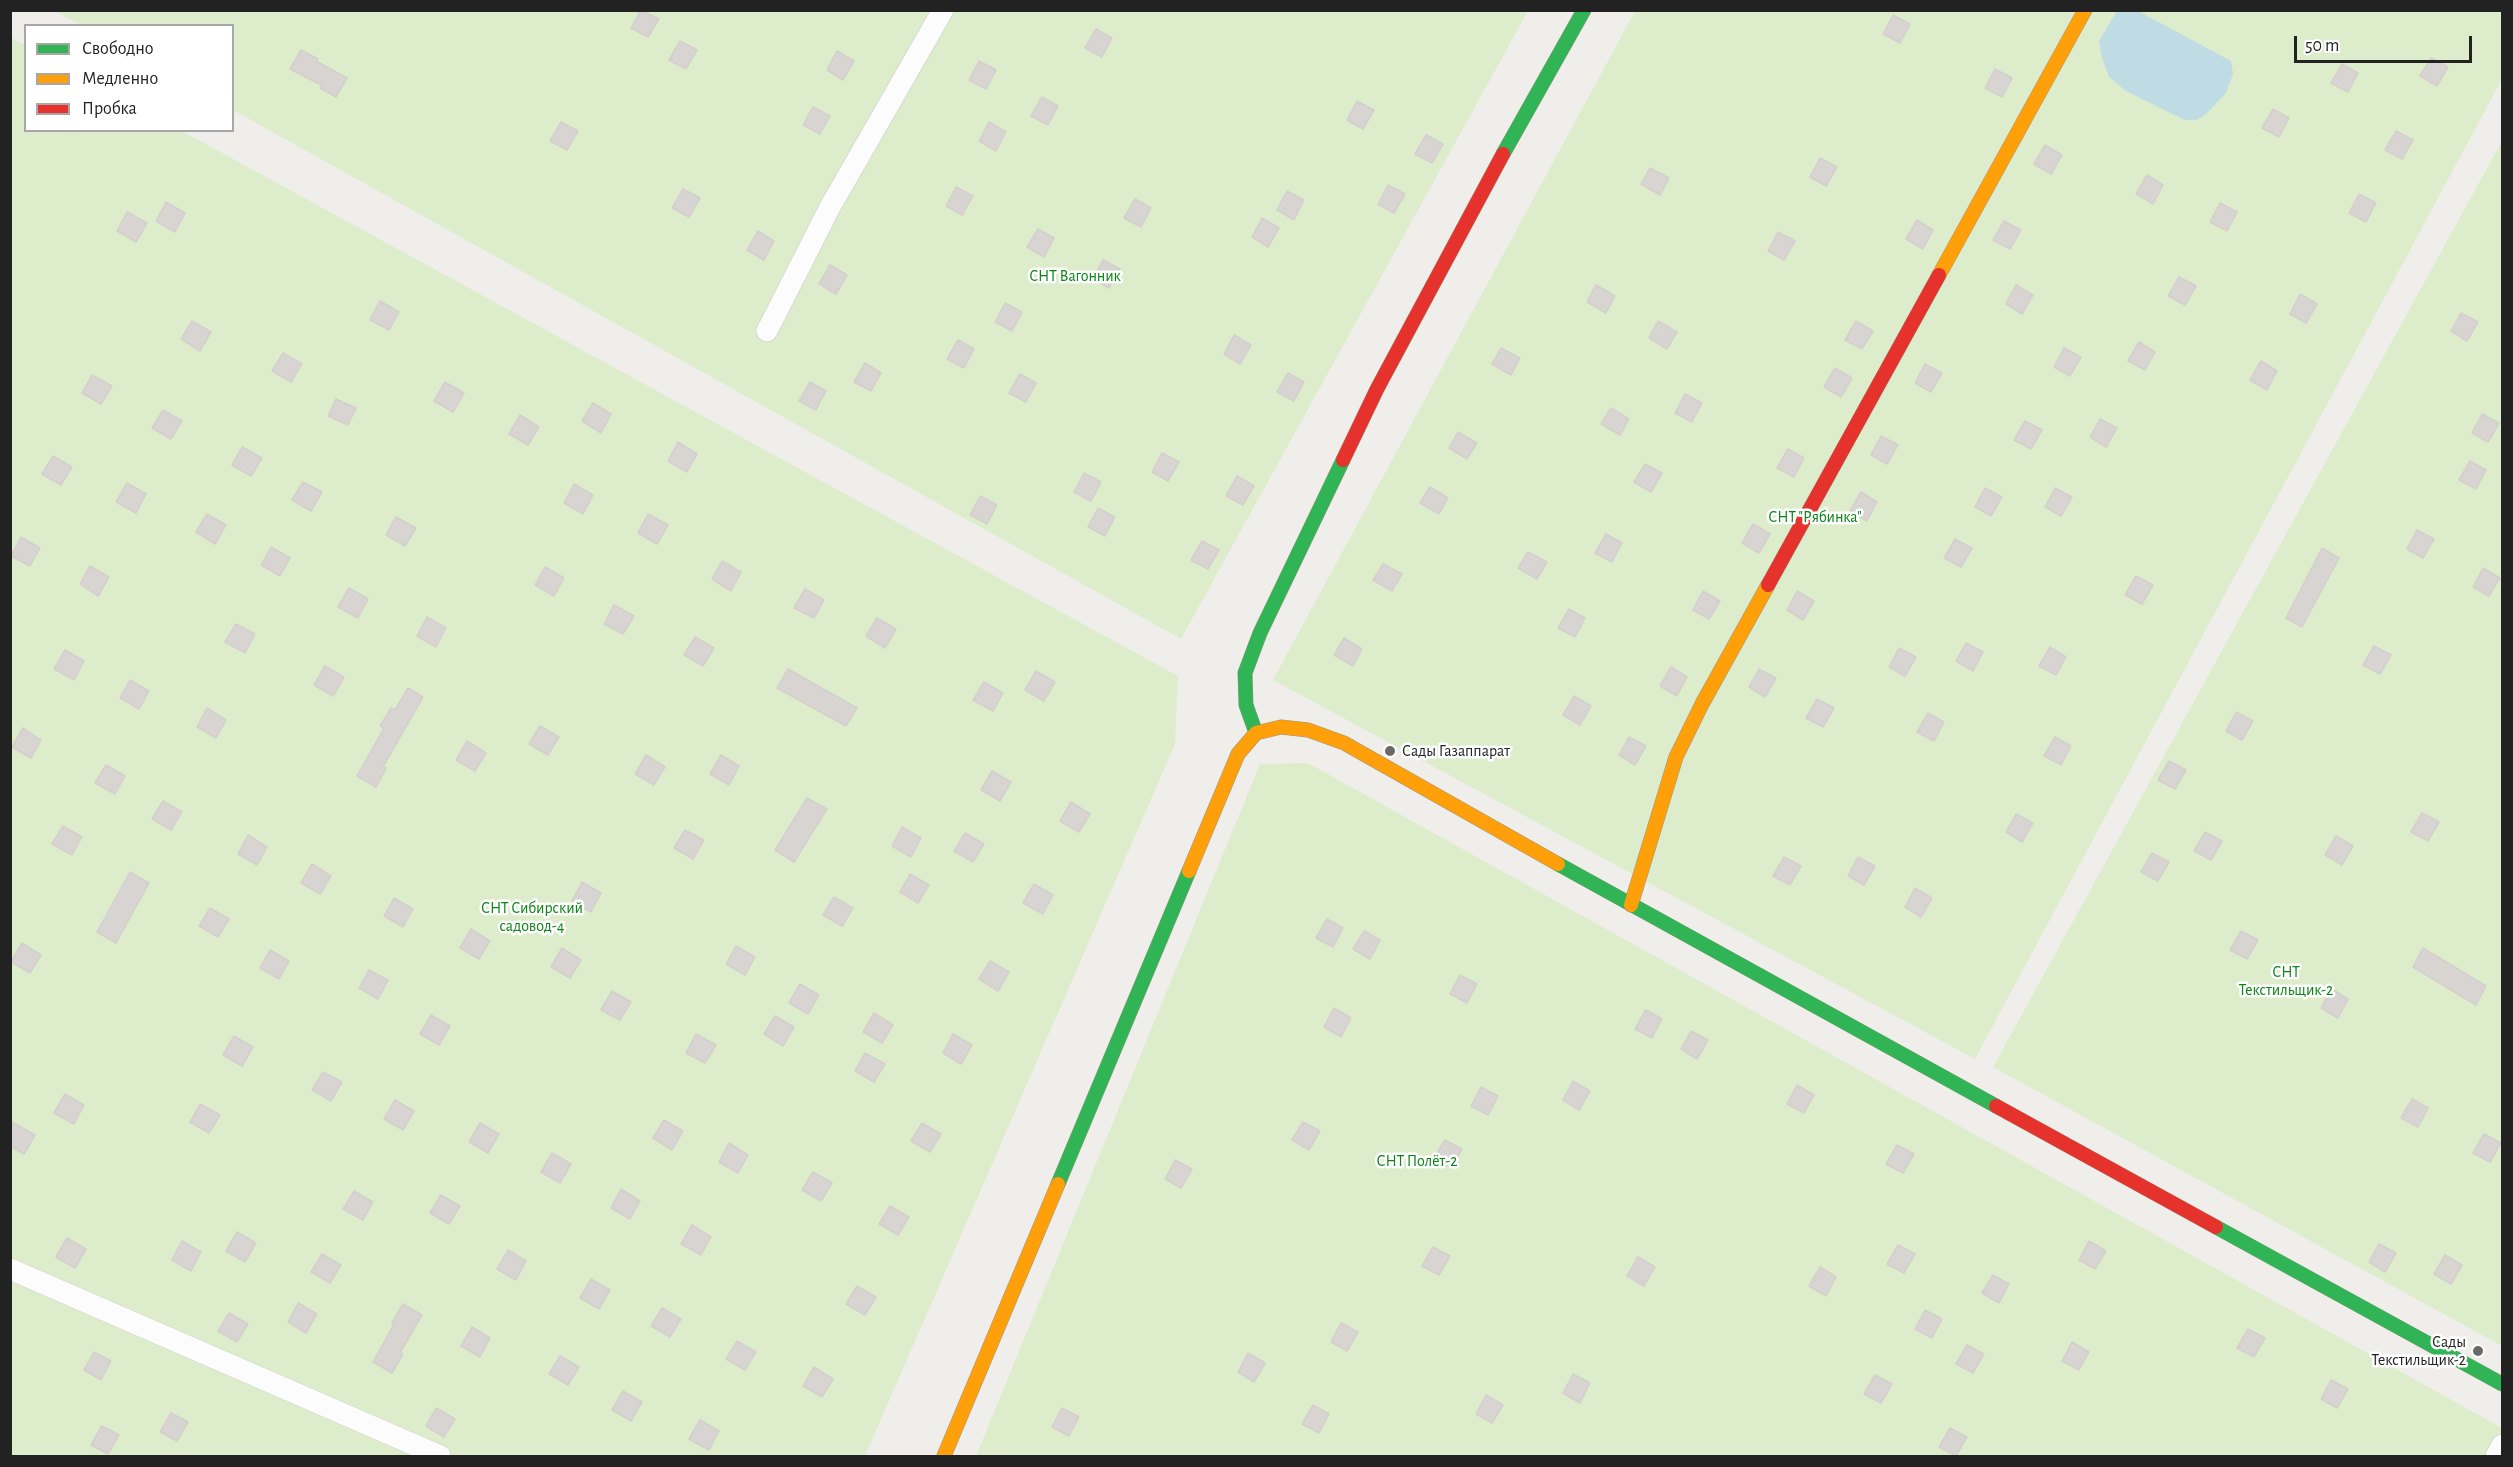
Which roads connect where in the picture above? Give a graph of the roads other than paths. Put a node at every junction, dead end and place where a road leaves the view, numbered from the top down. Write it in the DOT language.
graph roads {
  1 [pos="944,10"];
  2 [pos="1584,10"];
  3 [pos="2085,10"];
  4 [pos="767,331"];
  5 [pos="1256,733"];
  6 [pos="1631,905"];
  7 [pos="10,1269"];
  8 [pos="2502,1384"];
  9 [pos="2502,1445"];
  10 [pos="440,1456"];
  11 [pos="944,1456"];
  12 [pos="2496,1456"];
  1 -- 4 [label="street"];
  2 -- 5 [label="street"];
  3 -- 6 [label="street"];
  5 -- 6 [label="street"];
  5 -- 11 [label="street"];
  6 -- 8 [label="street"];
  7 -- 10 [label="street"];
  9 -- 12 [label="street"];
}
